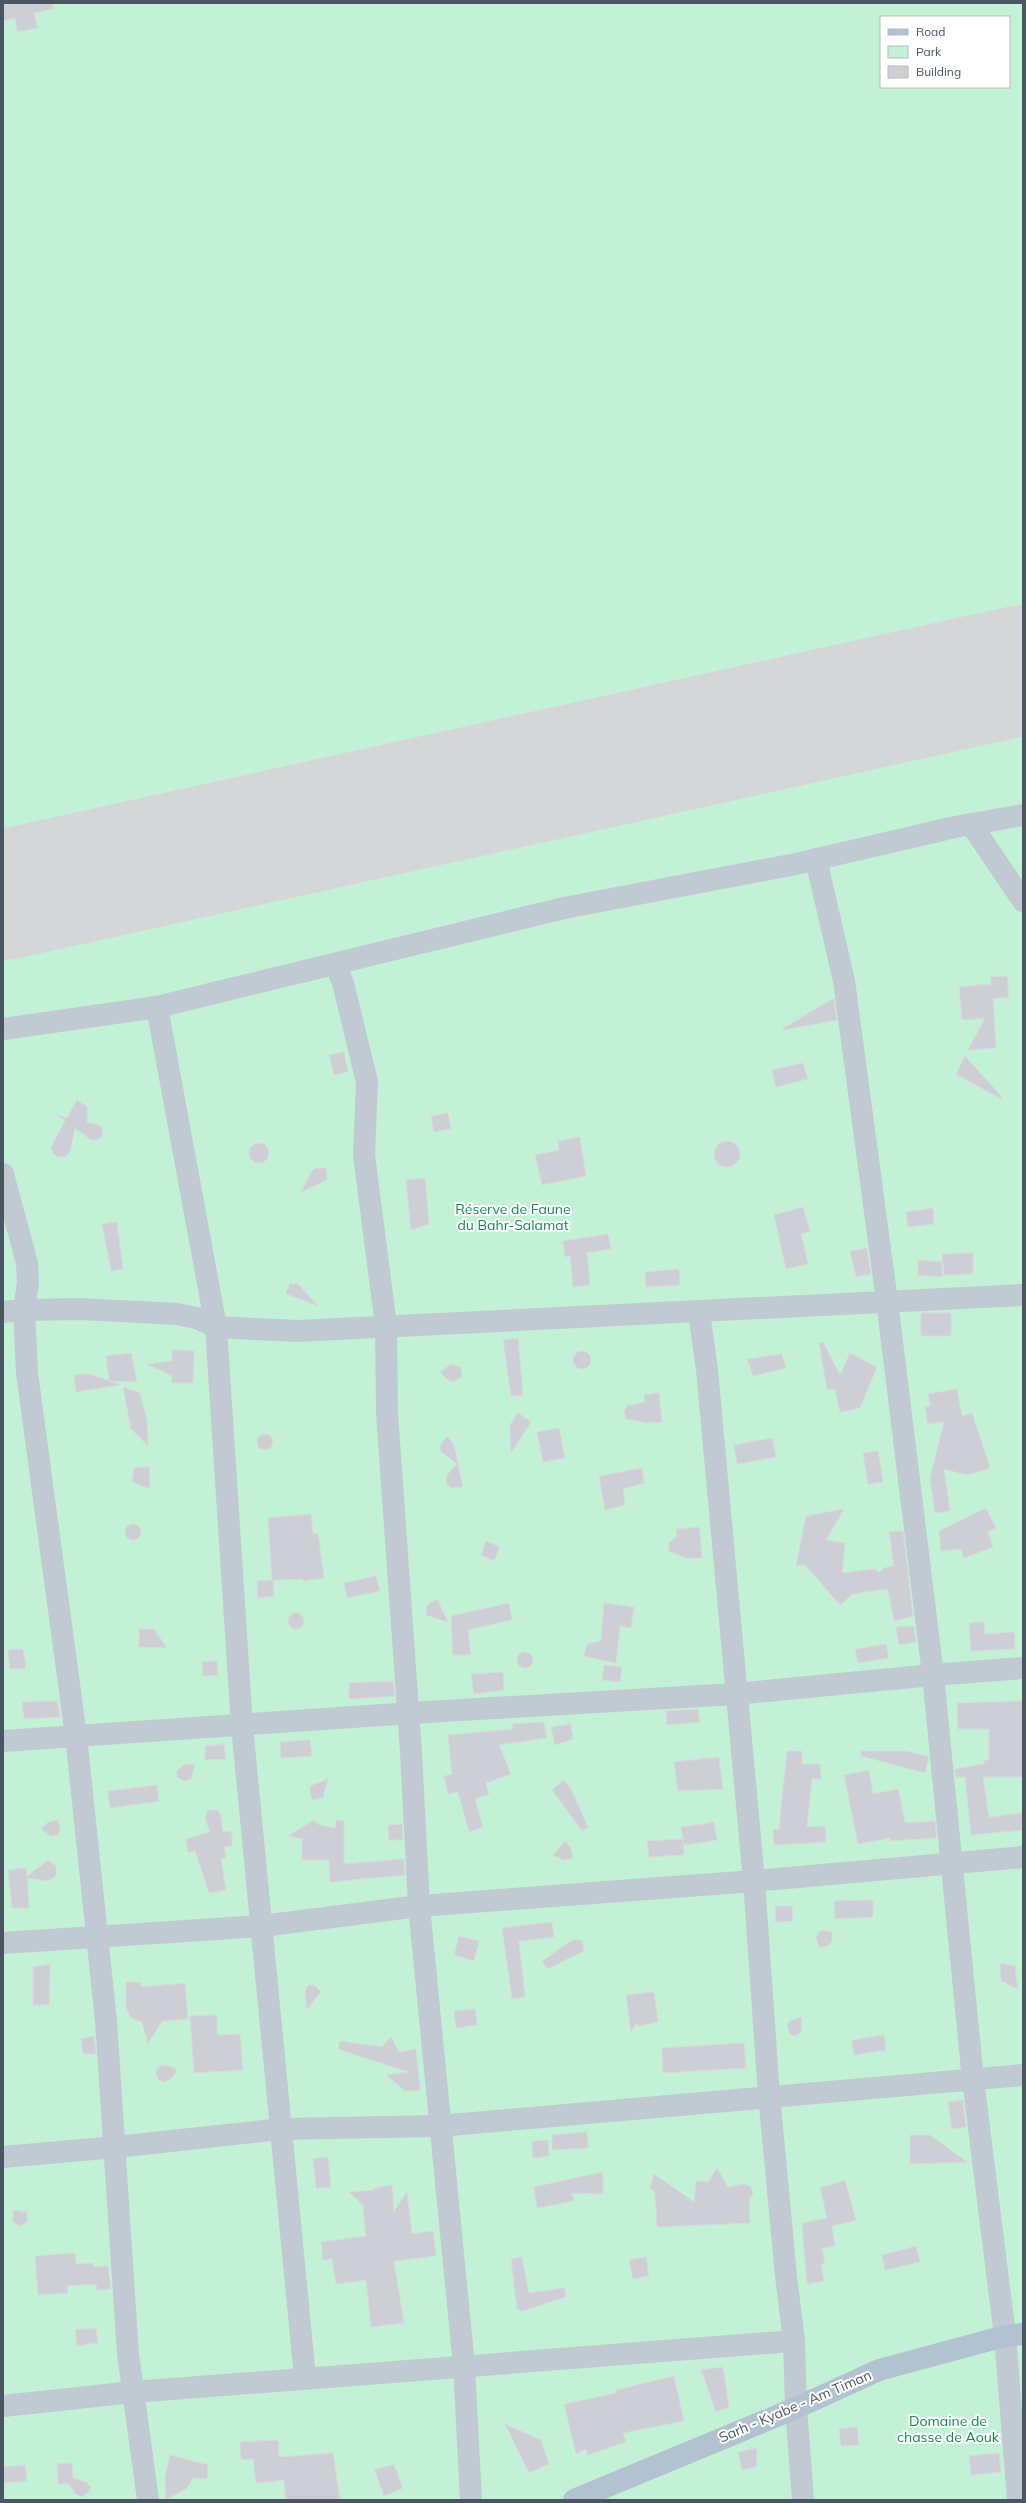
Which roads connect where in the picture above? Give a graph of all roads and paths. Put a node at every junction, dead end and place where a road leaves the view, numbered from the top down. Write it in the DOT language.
graph roads {
  1 [pos="1023,815"];
  2 [pos="971,824"];
  3 [pos="816,859"];
  4 [pos="1023,901"];
  5 [pos="335,964"];
  6 [pos="157,1008"];
  7 [pos="3,1029"];
  8 [pos="3,1174"];
  9 [pos="1023,1295"];
  10 [pos="887,1300"];
  11 [pos="14,1311"];
  12 [pos="699,1312"];
  13 [pos="386,1326"];
  14 [pos="216,1327"];
  15 [pos="1023,1668"];
  16 [pos="933,1675"];
  17 [pos="735,1694"];
  18 [pos="407,1713"];
  19 [pos="242,1726"];
  20 [pos="76,1736"];
  21 [pos="3,1741"];
  22 [pos="1023,1857"];
  23 [pos="951,1862"];
  24 [pos="754,1881"];
  25 [pos="419,1906"];
  26 [pos="262,1926"];
  27 [pos="97,1935"];
  28 [pos="3,1943"];
  29 [pos="1023,2075"];
  30 [pos="973,2080"];
  31 [pos="769,2095"];
  32 [pos="439,2126"];
  33 [pos="281,2129"];
  34 [pos="116,2147"];
  35 [pos="3,2157"];
  36 [pos="1014,2335"];
  37 [pos="794,2341"];
  38 [pos="464,2366"];
  39 [pos="305,2378"];
  40 [pos="133,2392"];
  41 [pos="3,2406"];
  42 [pos="796,2408"];
  43 [pos="148,2500"];
  44 [pos="471,2500"];
  45 [pos="574,2500"];
  46 [pos="802,2500"];
  47 [pos="1018,2500"];
  1 -- 2 [label="street"];
  2 -- 3 [label="street"];
  2 -- 4 [label="street"];
  3 -- 5 [label="street"];
  3 -- 10 [label="street"];
  5 -- 6 [label="street"];
  5 -- 13 [label="street"];
  6 -- 7 [label="street"];
  6 -- 14 [label="street"];
  8 -- 11 [label="street"];
  9 -- 10 [label="street"];
  10 -- 12 [label="street"];
  10 -- 16 [label="street"];
  11 -- 14 [label="street"];
  11 -- 20 [label="street"];
  12 -- 13 [label="street"];
  12 -- 17 [label="street"];
  13 -- 14 [label="street"];
  13 -- 18 [label="street"];
  14 -- 19 [label="street"];
  15 -- 16 [label="street"];
  16 -- 17 [label="street"];
  16 -- 23 [label="street"];
  17 -- 18 [label="street"];
  17 -- 24 [label="street"];
  18 -- 19 [label="street"];
  18 -- 25 [label="street"];
  19 -- 20 [label="street"];
  19 -- 26 [label="street"];
  20 -- 21 [label="street"];
  20 -- 27 [label="street"];
  22 -- 23 [label="street"];
  23 -- 24 [label="street"];
  23 -- 30 [label="street"];
  24 -- 25 [label="street"];
  24 -- 31 [label="street"];
  25 -- 26 [label="street"];
  25 -- 32 [label="street"];
  26 -- 27 [label="street"];
  26 -- 33 [label="street"];
  27 -- 28 [label="street"];
  27 -- 34 [label="street"];
  29 -- 30 [label="street"];
  30 -- 31 [label="street"];
  30 -- 36 [label="street"];
  31 -- 32 [label="street"];
  31 -- 37 [label="street"];
  32 -- 33 [label="street"];
  32 -- 38 [label="street"];
  33 -- 34 [label="street"];
  33 -- 39 [label="street"];
  34 -- 35 [label="street"];
  34 -- 40 [label="street"];
  36 -- 42 [label="main road, Sarh - Kyabe - Am Timan"];
  36 -- 47 [label="street"];
  37 -- 38 [label="street"];
  37 -- 42 [label="street"];
  38 -- 39 [label="street"];
  38 -- 44 [label="street"];
  39 -- 40 [label="street"];
  40 -- 41 [label="street"];
  40 -- 43 [label="street"];
  42 -- 45 [label="main road, Sarh - Kyabe - Am Timan"];
  42 -- 46 [label="street"];
}
